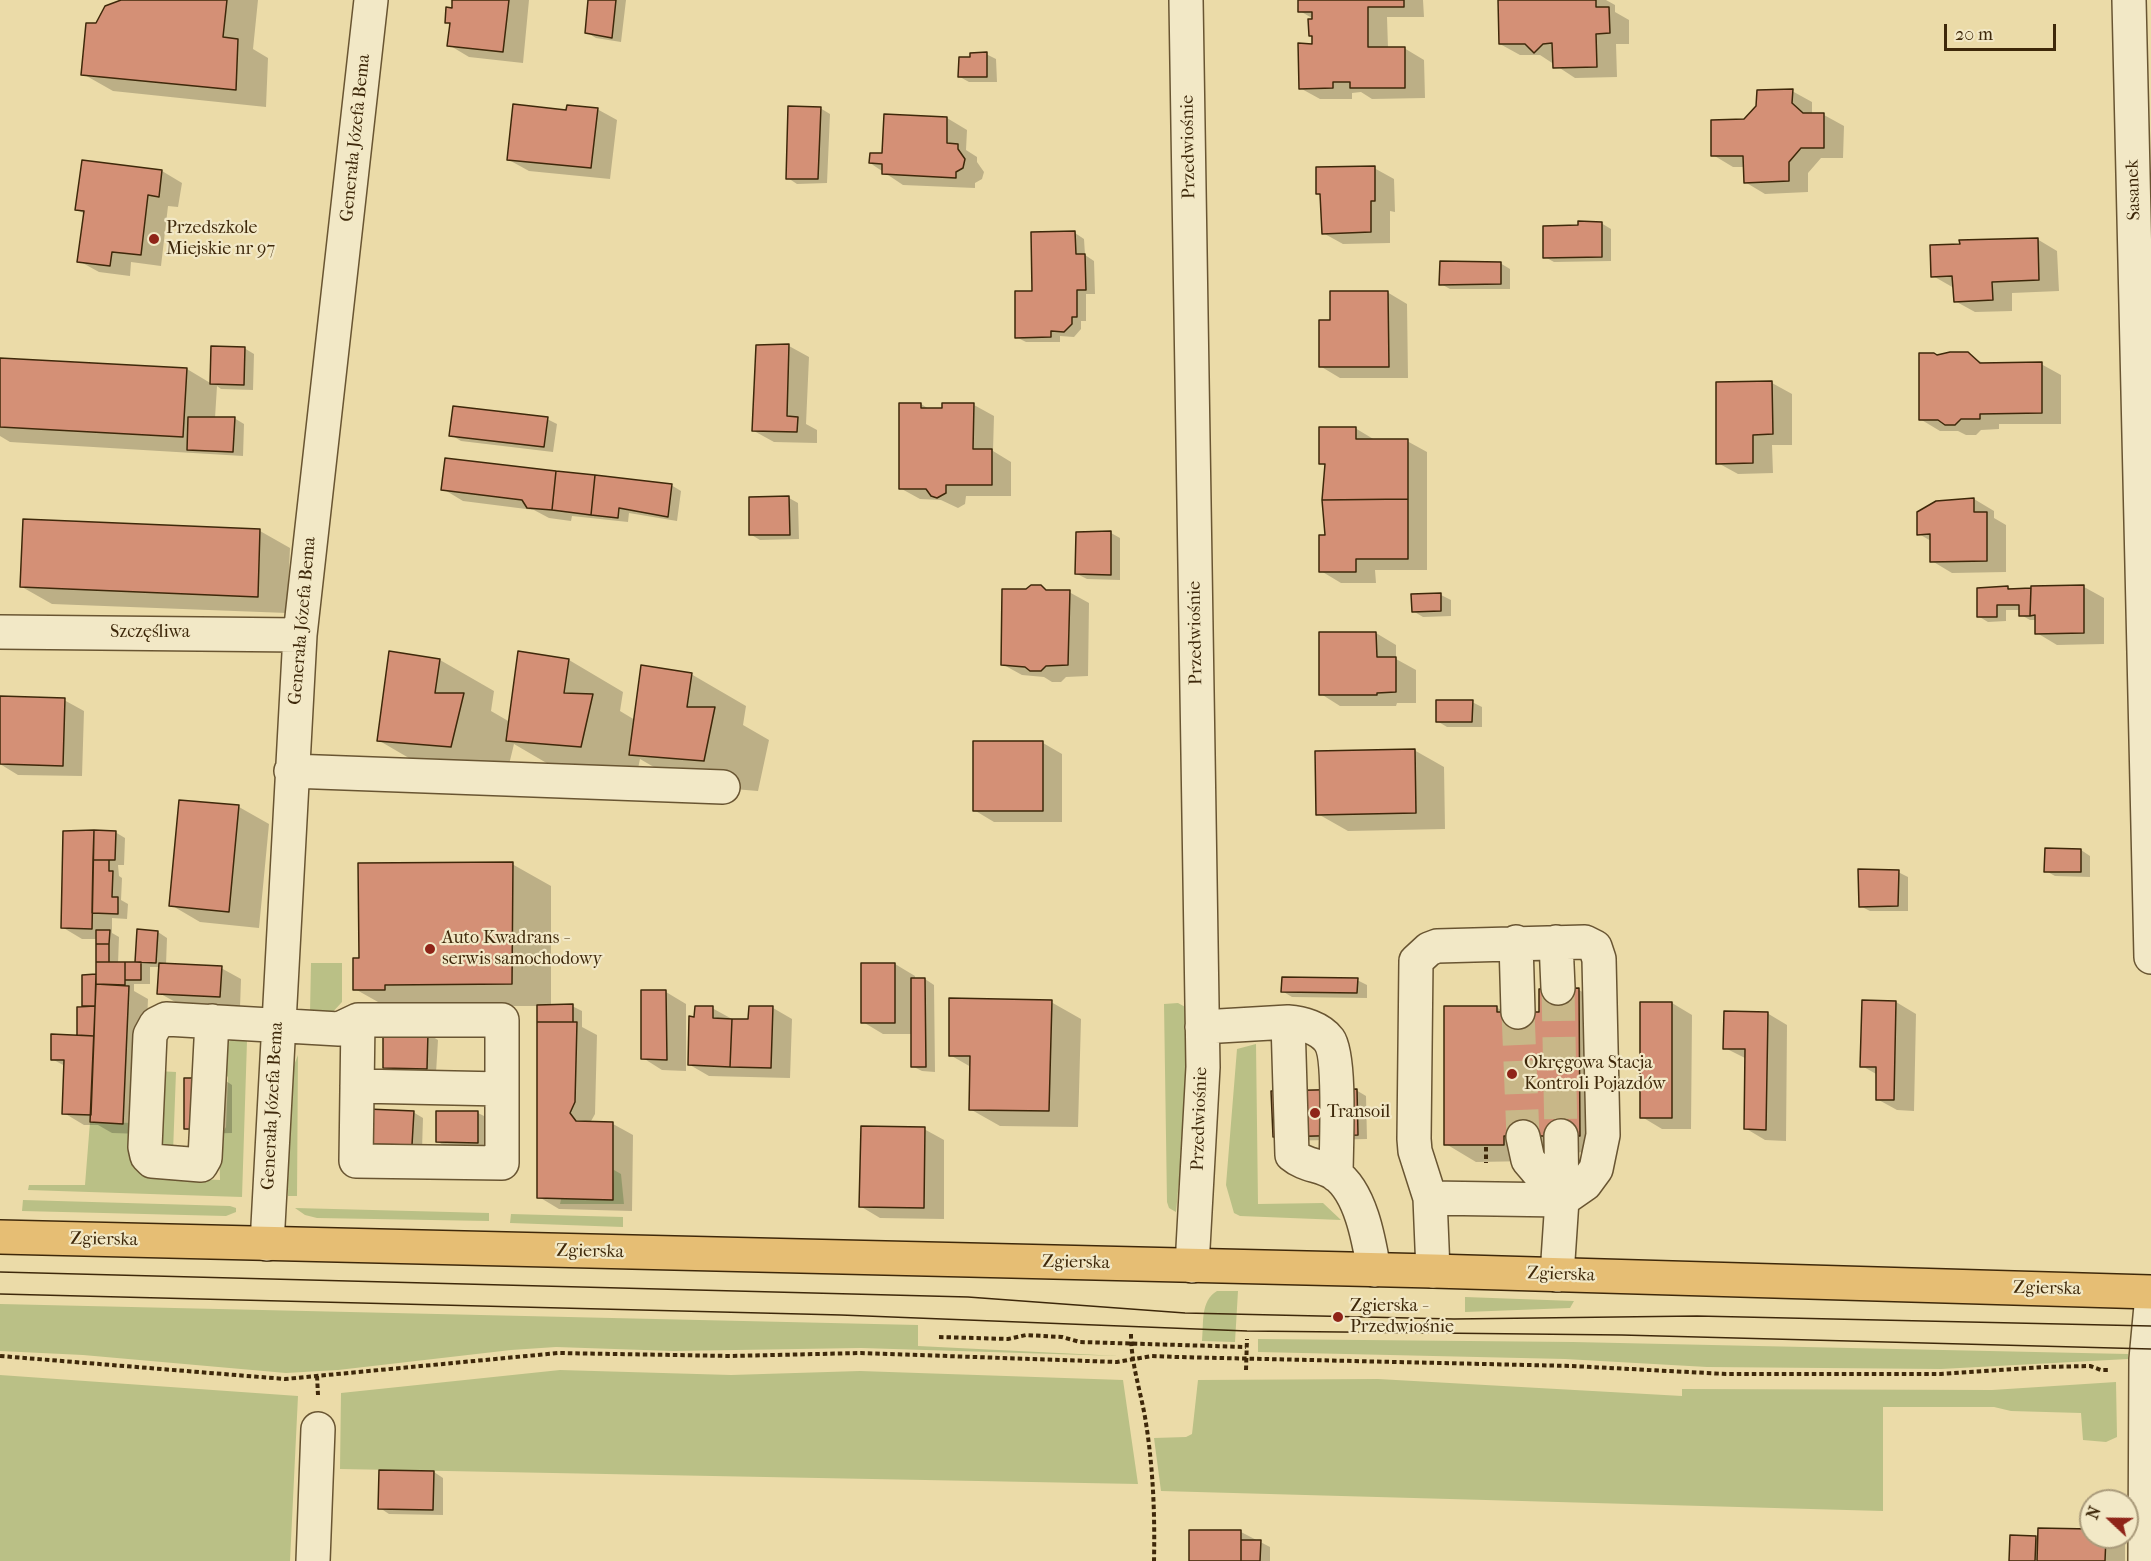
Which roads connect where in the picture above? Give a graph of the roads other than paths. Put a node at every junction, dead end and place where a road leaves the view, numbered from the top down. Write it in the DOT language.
graph roads {
  1 [pos="371,0"];
  2 [pos="1186,0"];
  3 [pos="2128,0"];
  4 [pos="0,632"];
  5 [pos="300,635"];
  6 [pos="291,771"];
  7 [pos="723,787"];
  8 [pos="1516,942"];
  9 [pos="1556,942"];
  10 [pos="2151,957"];
  11 [pos="1558,988"];
  12 [pos="1518,1012"];
  13 [pos="358,1020"];
  14 [pos="212,1021"];
  15 [pos="1288,1022"];
  16 [pos="276,1025"];
  17 [pos="1202,1027"];
  18 [pos="357,1086"];
  19 [pos="502,1089"];
  20 [pos="1561,1136"];
  21 [pos="1523,1137"];
  22 [pos="1336,1175"];
  23 [pos="1430,1198"];
  24 [pos="1562,1200"];
  25 [pos="0,1237"];
  26 [pos="267,1244"];
  27 [pos="1192,1266"];
  28 [pos="1374,1270"];
  29 [pos="1433,1271"];
  30 [pos="1557,1275"];
  31 [pos="2151,1292"];
  32 [pos="2151,1306"];
  33 [pos="318,1429"];
  34 [pos="313,1561"];
  35 [pos="2145,1561"];
  1 -- 5 [label="street, Generała Józefa Bema"];
  2 -- 17 [label="street, Przedwiośnie"];
  3 -- 10 [label="street, Sasanek"];
  4 -- 5 [label="street, Szczęśliwa"];
  5 -- 6 [label="street, Generała Józefa Bema"];
  6 -- 7 [label="street"];
  6 -- 16 [label="street, Generała Józefa Bema"];
  8 -- 9 [label="street"];
  8 -- 12 [label="street"];
  8 -- 23 [label="street"];
  9 -- 11 [label="street"];
  9 -- 24 [label="street"];
  13 -- 16 [label="street"];
  13 -- 18 [label="street"];
  13 -- 19 [label="street"];
  14 -- 16 [label="street"];
  15 -- 17 [label="street"];
  15 -- 22 [label="street"];
  15 -- 22 [label="street"];
  16 -- 26 [label="street, Generała Józefa Bema"];
  17 -- 27 [label="street, Przedwiośnie"];
  18 -- 19 [label="street"];
  18 -- 19 [label="street"];
  20 -- 24 [label="street"];
  21 -- 24 [label="street"];
  22 -- 28 [label="street"];
  23 -- 24 [label="street"];
  23 -- 29 [label="street"];
  24 -- 30 [label="street"];
  25 -- 26 [label="main road, Zgierska"];
  26 -- 27 [label="main road, Zgierska"];
  27 -- 28 [label="main road, Zgierska"];
  28 -- 29 [label="main road, Zgierska"];
  29 -- 30 [label="main road, Zgierska"];
  30 -- 31 [label="main road, Zgierska"];
  32 -- 35 [label="street"];
  33 -- 34 [label="street"];
}
